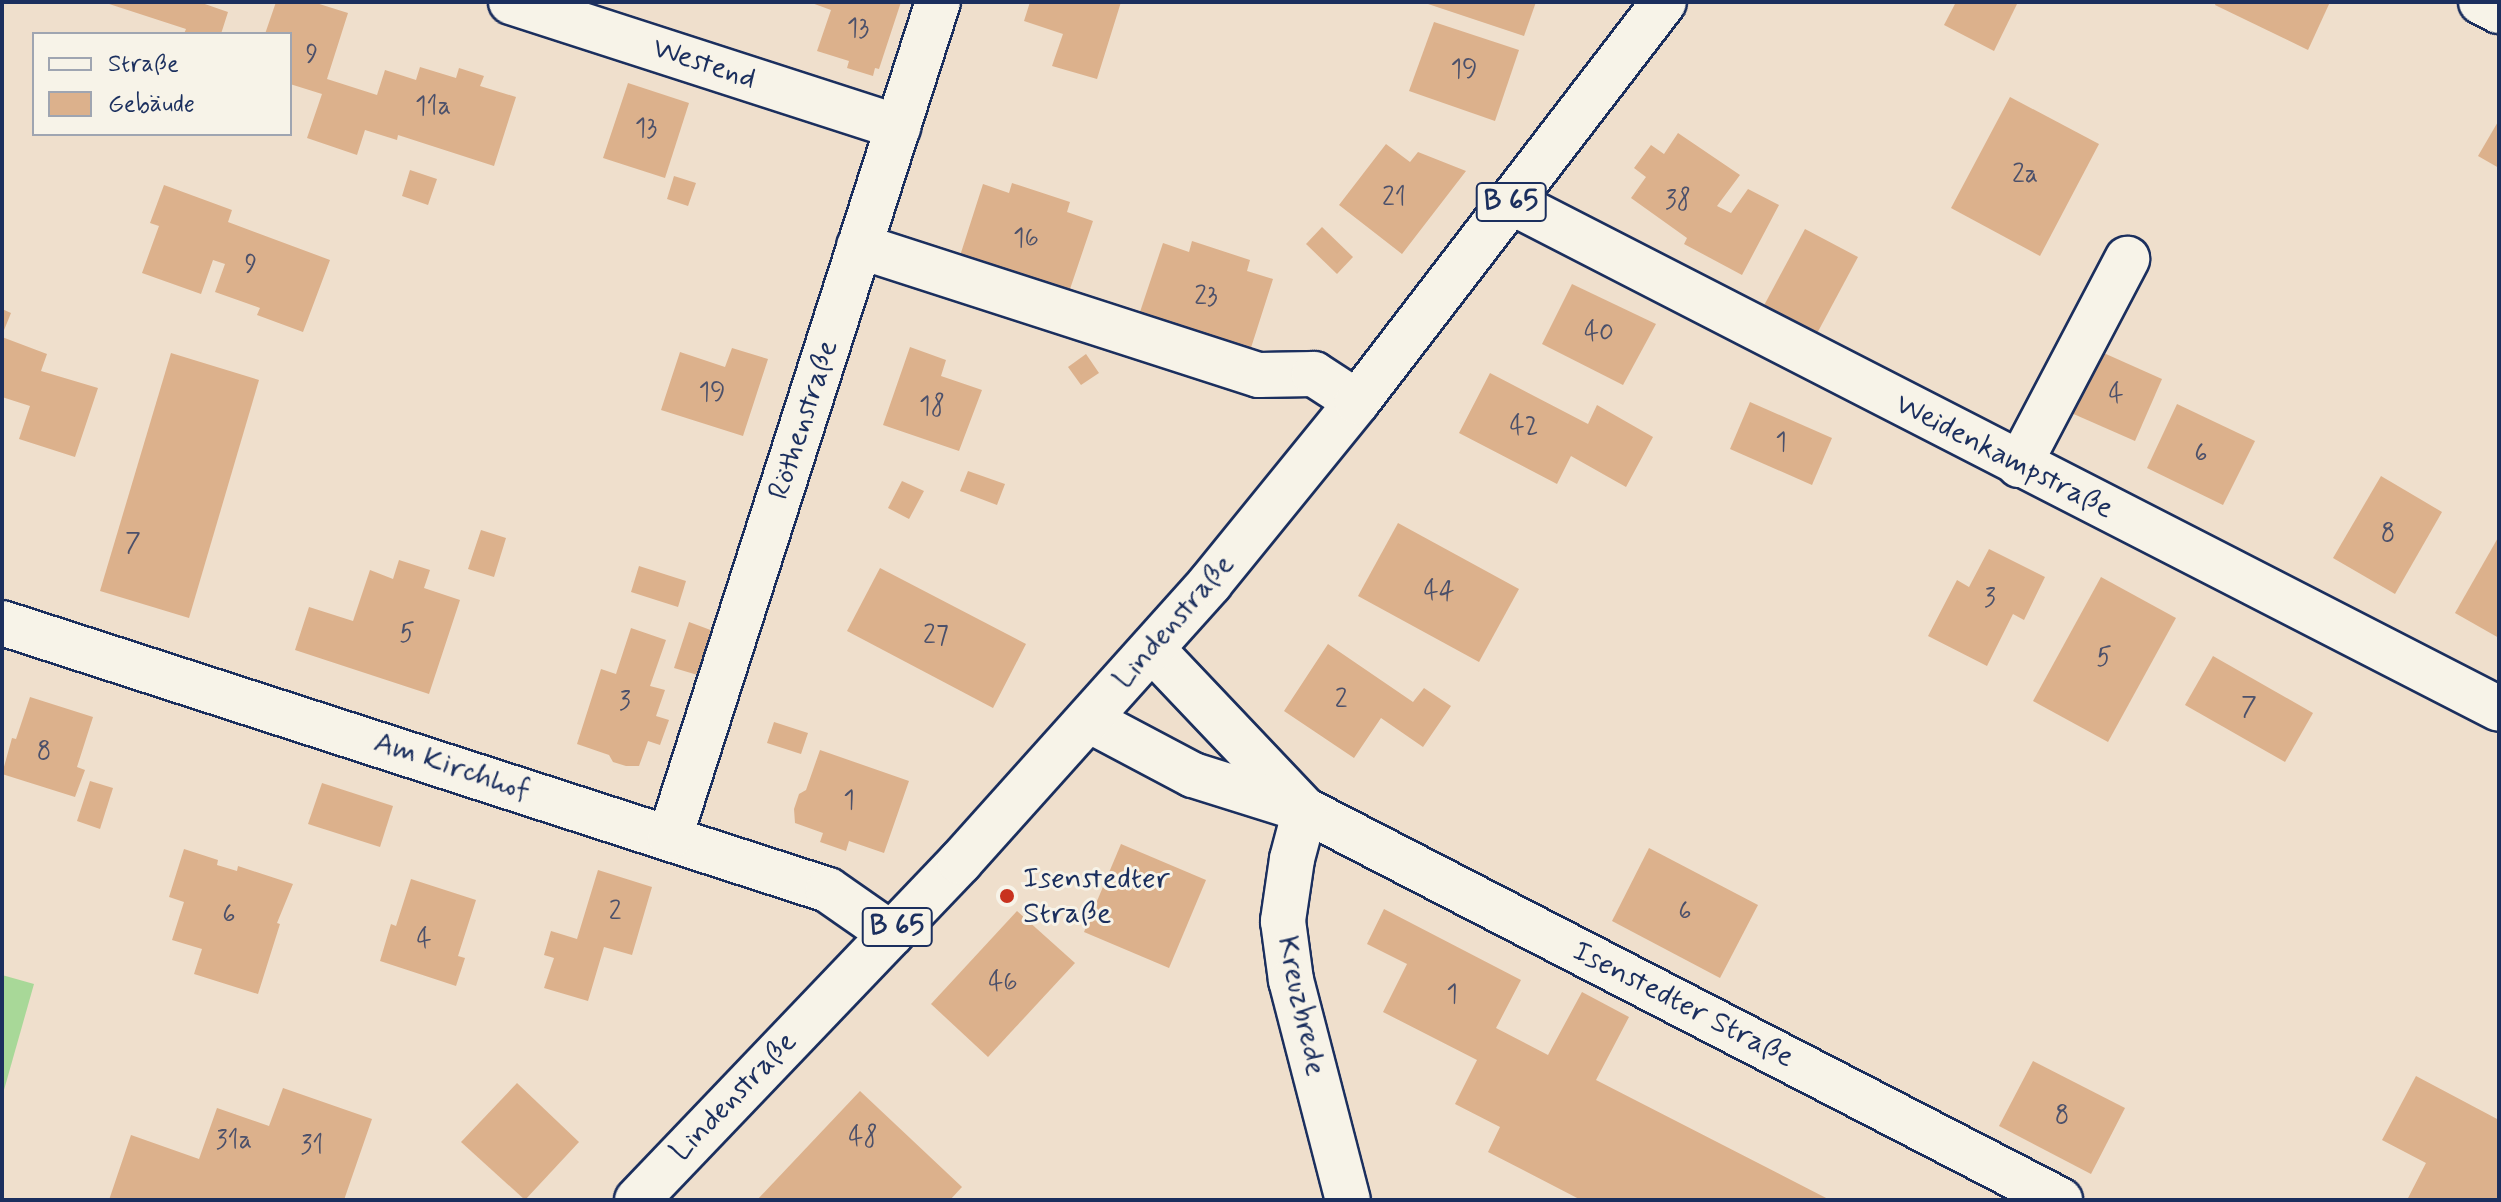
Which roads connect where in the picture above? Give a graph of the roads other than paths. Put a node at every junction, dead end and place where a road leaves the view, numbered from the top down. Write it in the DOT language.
graph roads {
  1 [pos="511,2"];
  2 [pos="938,2"];
  3 [pos="1664,2"];
  4 [pos="2481,2"];
  5 [pos="2499,11"];
  6 [pos="898,127"];
  7 [pos="1511,202"];
  8 [pos="859,246"];
  9 [pos="2127,259"];
  10 [pos="1357,402"];
  11 [pos="2019,465"];
  12 [pos="2,623"];
  13 [pos="1152,649"];
  14 [pos="2499,709"];
  15 [pos="1089,720"];
  16 [pos="1305,810"];
  17 [pos="670,837"];
  18 [pos="891,934"];
  19 [pos="637,1200"];
  20 [pos="1348,1200"];
  21 [pos="2060,1200"];
  1 -- 6 [label="street, Westend"];
  2 -- 6 [label="street, Röthenstraße"];
  3 -- 7 [label="street, Lindenstraße / B 65"];
  4 -- 5 [label="street"];
  6 -- 8 [label="street, Röthenstraße"];
  7 -- 10 [label="street, Lindenstraße / B 65"];
  7 -- 11 [label="street, Weidenkampstraße"];
  8 -- 10 [label="street"];
  8 -- 17 [label="street, Röthenstraße"];
  9 -- 11 [label="street"];
  10 -- 13 [label="street, Lindenstraße / B 65"];
  11 -- 14 [label="street, Weidenkampstraße"];
  12 -- 17 [label="street, Am Kirchhof"];
  13 -- 15 [label="street, Lindenstraße / B 65"];
  13 -- 16 [label="street, Isenstedter Straße"];
  15 -- 16 [label="street, Isenstedter Straße"];
  15 -- 18 [label="street, Lindenstraße / B 65"];
  16 -- 20 [label="street, Kreuzbrede"];
  16 -- 21 [label="street, Isenstedter Straße"];
  17 -- 18 [label="street, Am Kirchhof"];
  18 -- 19 [label="street, Lindenstraße / B 65"];
}
